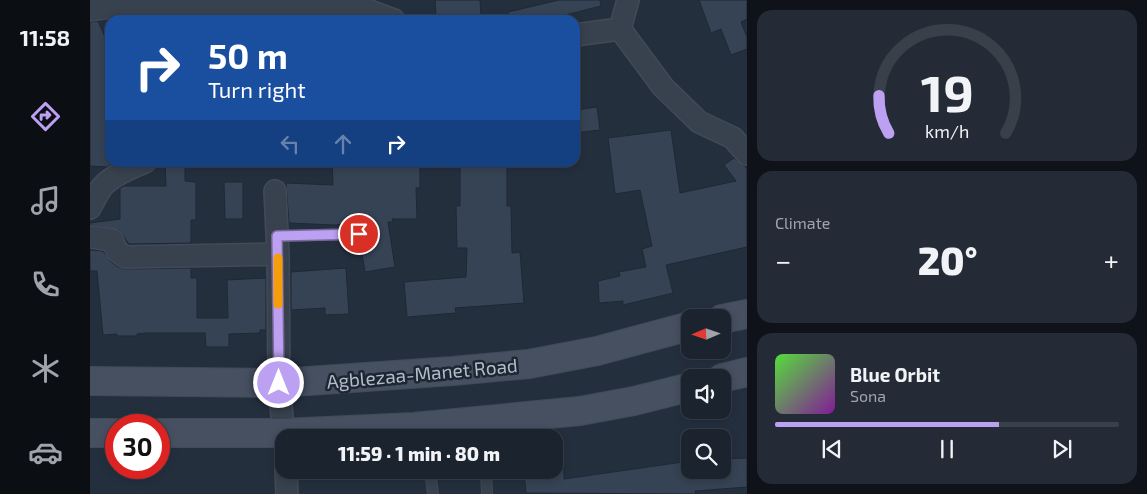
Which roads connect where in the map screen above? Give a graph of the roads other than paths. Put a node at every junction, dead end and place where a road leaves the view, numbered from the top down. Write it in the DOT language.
graph roads {
  1 [pos="628,0"];
  2 [pos="356,3"];
  3 [pos="90,10"];
  4 [pos="383,15"];
  5 [pos="620,28"];
  6 [pos="580,34"];
  7 [pos="747,154"];
  8 [pos="133,167"];
  9 [pos="275,191"];
  10 [pos="90,208"];
  11 [pos="359,234"];
  12 [pos="90,237"];
  13 [pos="278,245"];
  14 [pos="747,314"];
  15 [pos="731,317"];
  16 [pos="681,329"];
  17 [pos="747,372"];
  18 [pos="731,376"];
  19 [pos="90,381"];
  20 [pos="279,383"];
  21 [pos="681,389"];
  22 [pos="283,429"];
  23 [pos="445,429"];
  24 [pos="90,433"];
  25 [pos="105,433"];
  26 [pos="170,433"];
  27 [pos="275,436"];
  28 [pos="286,479"];
  29 [pos="431,479"];
  30 [pos="486,479"];
  31 [pos="287,494"];
  32 [pos="433,494"];
  33 [pos="487,494"];
  1 -- 5 [label="street"];
  2 -- 3 [label="street"];
  2 -- 4 [label="street"];
  5 -- 6 [label="street"];
  5 -- 7 [label="street"];
  8 -- 10 [label="street"];
  9 -- 13 [label="street"];
  11 -- 13 [label="lane"];
  12 -- 13 [label="street"];
  13 -- 20 [label="street"];
  14 -- 15 [label="main road"];
  16 -- 20 [label="main road, Agblezaa-Manet Road"];
  17 -- 18 [label="main road"];
  19 -- 20 [label="main road, Agblezaa-Manet Road"];
  20 -- 22 [label="street"];
  21 -- 23 [label="main road"];
  24 -- 25 [label="main road"];
  26 -- 27 [label="main road"];
  28 -- 31 [label="street"];
  29 -- 32 [label="lane"];
  30 -- 33 [label="lane"];
}
